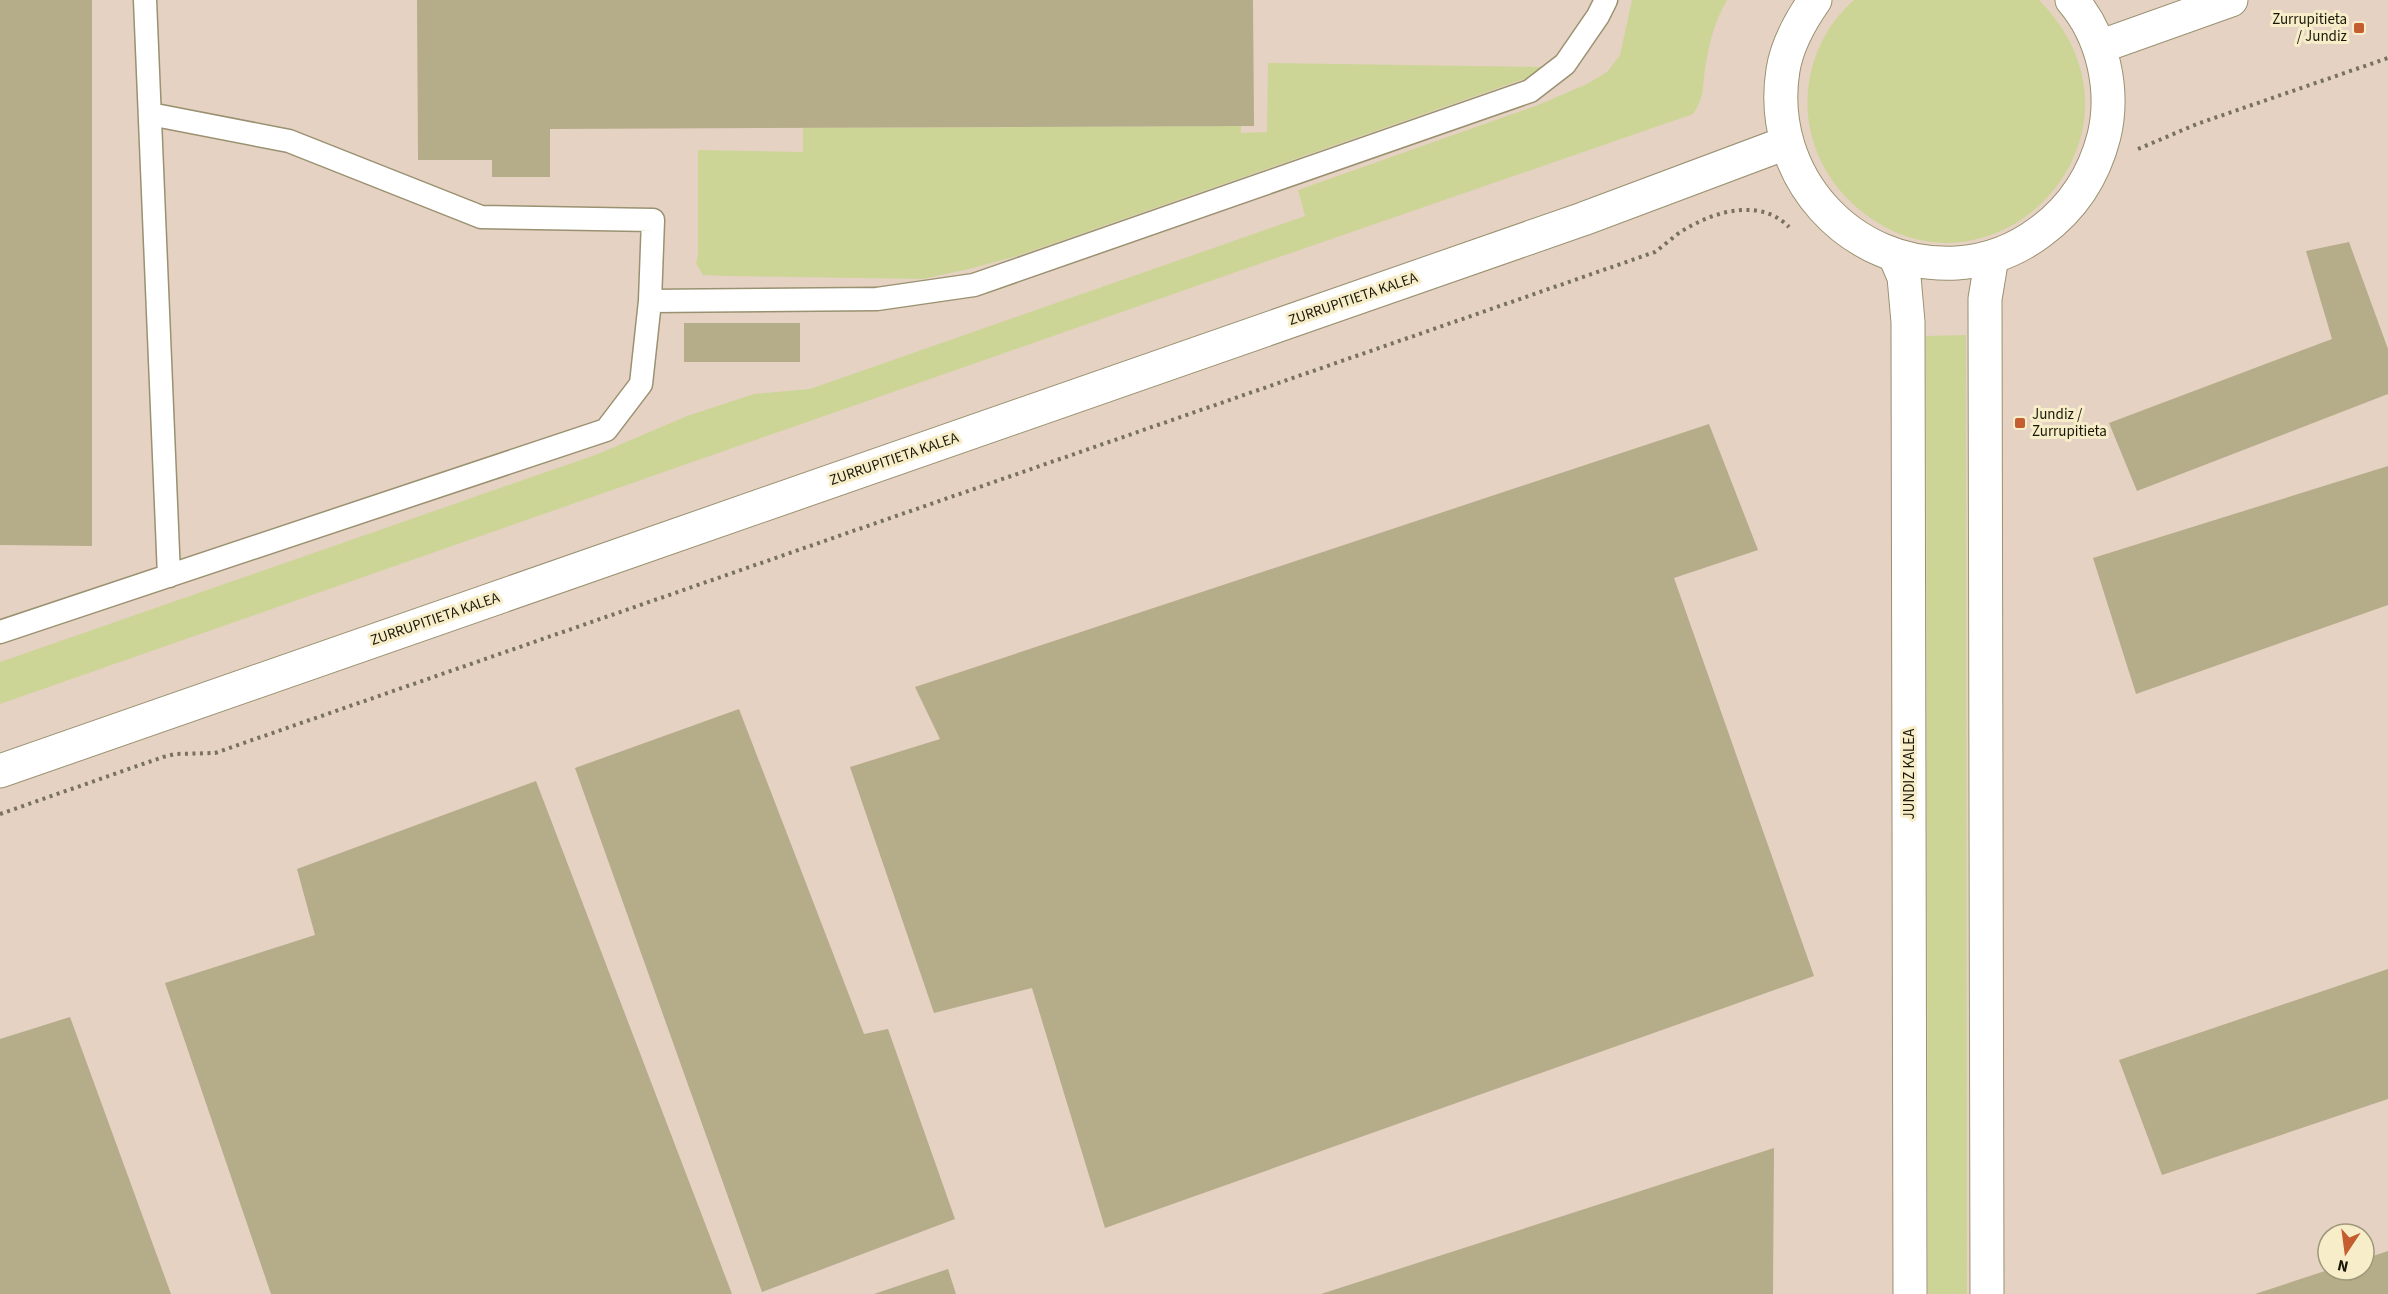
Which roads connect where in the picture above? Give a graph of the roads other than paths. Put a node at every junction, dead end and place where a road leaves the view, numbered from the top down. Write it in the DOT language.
graph roads {
  1 [pos="145,0"];
  2 [pos="1606,0"];
  3 [pos="1815,0"];
  4 [pos="2072,0"];
  5 [pos="2231,0"];
  6 [pos="2099,47"];
  7 [pos="150,114"];
  8 [pos="1786,143"];
  9 [pos="1895,256"];
  10 [pos="1992,257"];
  11 [pos="650,301"];
  12 [pos="169,576"];
  13 [pos="0,632"];
  14 [pos="0,771"];
  15 [pos="1910,1294"];
  16 [pos="1988,1294"];
  1 -- 7 [label="lane"];
  2 -- 11 [label="lane"];
  3 -- 8 [label="street"];
  4 -- 6 [label="street"];
  5 -- 6 [label="street"];
  6 -- 10 [label="street"];
  7 -- 11 [label="lane"];
  7 -- 12 [label="lane"];
  8 -- 9 [label="street"];
  8 -- 14 [label="street, ZURRUPITIETA KALEA"];
  9 -- 10 [label="street"];
  9 -- 15 [label="street, JUNDIZ KALEA"];
  10 -- 16 [label="street"];
  11 -- 12 [label="lane"];
  12 -- 13 [label="lane"];
}
